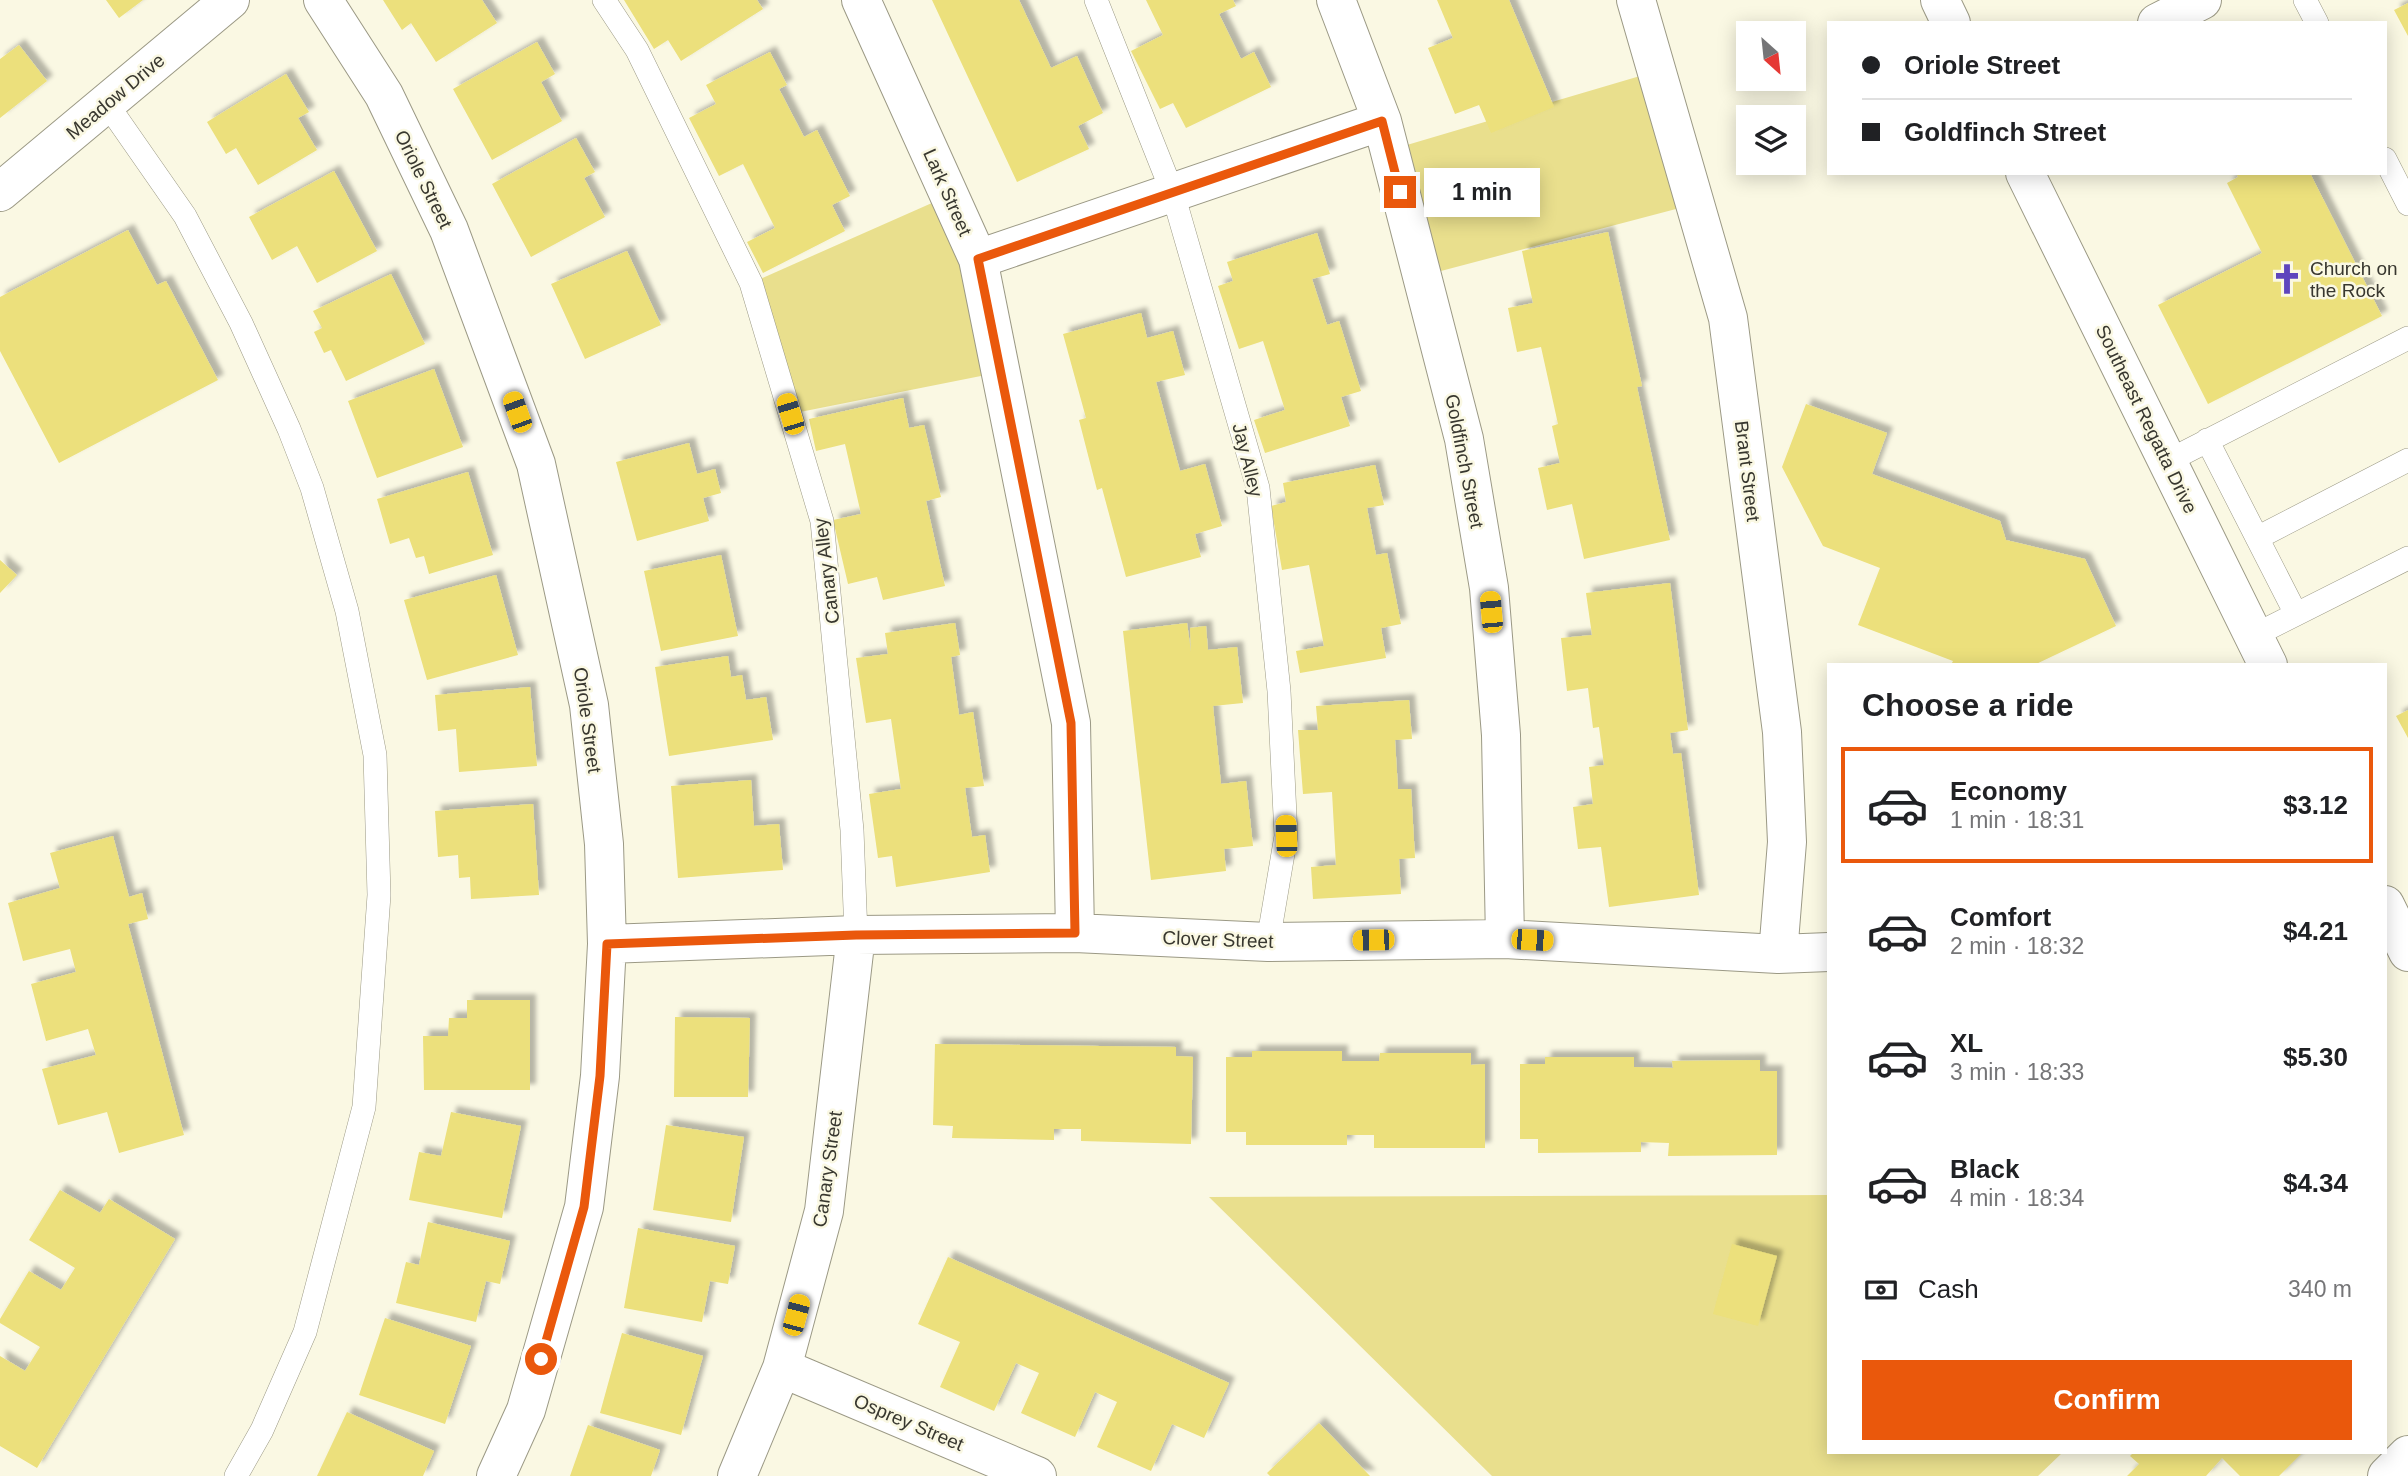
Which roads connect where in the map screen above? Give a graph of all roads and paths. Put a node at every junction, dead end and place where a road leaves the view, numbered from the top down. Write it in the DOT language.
graph roads {
  1 [pos="230,0"];
  2 [pos="323,0"];
  3 [pos="604,0"];
  4 [pos="861,0"];
  5 [pos="1096,0"];
  6 [pos="1336,0"];
  7 [pos="1636,0"];
  8 [pos="1940,0"];
  9 [pos="2202,0"];
  10 [pos="2305,0"];
  11 [pos="1950,21"];
  12 [pos="2161,21"];
  13 [pos="2316,21"];
  14 [pos="107,104"];
  15 [pos="1382,121"];
  16 [pos="2387,163"];
  17 [pos="2026,175"];
  18 [pos="0,192"];
  19 [pos="1173,194"];
  20 [pos="2408,204"];
  21 [pos="978,259"];
  22 [pos="2408,338"];
  23 [pos="2207,440"];
  24 [pos="2408,460"];
  25 [pos="2168,461"];
  26 [pos="2257,538"];
  27 [pos="2408,558"];
  28 [pos="2296,614"];
  29 [pos="2260,650"];
  30 [pos="2387,909"];
  31 [pos="1075,933"];
  32 [pos="856,935"];
  33 [pos="1505,939"];
  34 [pos="1268,942"];
  35 [pos="607,944"];
  36 [pos="1827,952"];
  37 [pos="2408,952"];
  38 [pos="1778,954"];
  39 [pos="782,1368"];
  40 [pos="2408,1455"];
  41 [pos="236,1476"];
  42 [pos="496,1476"];
  43 [pos="737,1476"];
  44 [pos="1037,1476"];
  45 [pos="2387,1476"];
  1 -- 14 [label="street, Meadow Drive"];
  2 -- 35 [label="street, Oriole Street"];
  3 -- 32 [label="lane, Canary Alley"];
  4 -- 21 [label="street, Lark Street"];
  5 -- 19 [label="lane, Jay Alley"];
  6 -- 15 [label="street, Goldfinch Street"];
  7 -- 38 [label="street, Brant Street"];
  8 -- 11 [label="street"];
  9 -- 12 [label="street"];
  10 -- 13 [label="lane"];
  14 -- 18 [label="street, Meadow Drive"];
  14 -- 41 [label="lane"];
  15 -- 19 [label="street"];
  15 -- 33 [label="street, Goldfinch Street"];
  16 -- 20 [label="lane"];
  17 -- 25 [label="street, Southeast Regatta Drive"];
  19 -- 21 [label="street"];
  19 -- 34 [label="lane, Jay Alley"];
  21 -- 31 [label="street, Lark Street"];
  22 -- 23 [label="lane"];
  23 -- 25 [label="lane"];
  23 -- 26 [label="lane"];
  24 -- 26 [label="lane"];
  25 -- 29 [label="street, Southeast Regatta Drive"];
  26 -- 28 [label="lane"];
  27 -- 28 [label="lane"];
  28 -- 29 [label="lane"];
  30 -- 37 [label="street"];
  31 -- 32 [label="street, Clover Street"];
  31 -- 34 [label="street, Clover Street"];
  32 -- 35 [label="street, Clover Street"];
  32 -- 39 [label="street, Canary Street"];
  33 -- 34 [label="street, Clover Street"];
  33 -- 38 [label="street, Clover Street"];
  35 -- 42 [label="street, Oriole Street"];
  36 -- 38 [label="street, Clover Street"];
  39 -- 43 [label="street, Canary Street"];
  39 -- 44 [label="street, Osprey Street"];
  40 -- 45 [label="street"];
}
